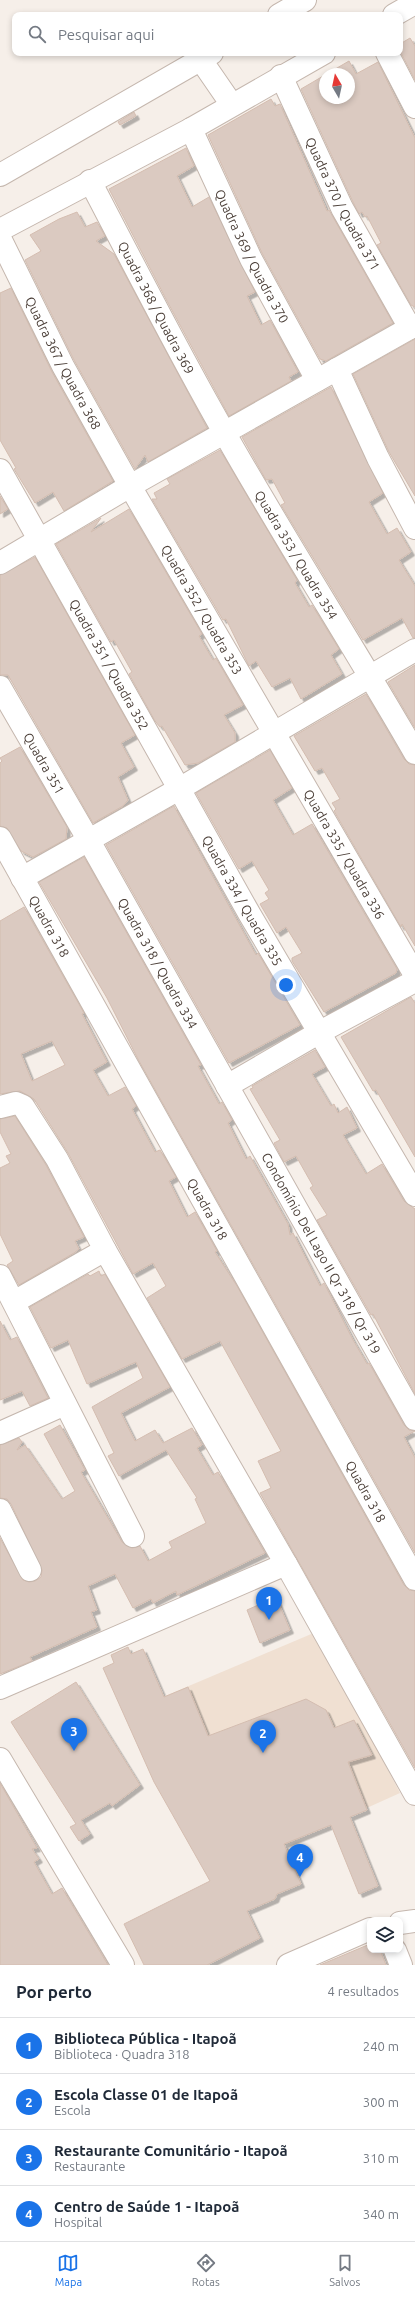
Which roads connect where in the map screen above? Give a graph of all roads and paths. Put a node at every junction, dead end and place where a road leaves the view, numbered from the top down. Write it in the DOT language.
graph roads {
  1 [pos="305,0"];
  2 [pos="415,3"];
  3 [pos="284,12"];
  4 [pos="399,12"];
  5 [pos="207,56"];
  6 [pos="318,56"];
  7 [pos="389,56"];
  8 [pos="281,76"];
  9 [pos="232,105"];
  10 [pos="415,107"];
  11 [pos="191,130"];
  12 [pos="0,175"];
  13 [pos="90,181"];
  14 [pos="0,230"];
  15 [pos="0,238"];
  16 [pos="412,326"];
  17 [pos="337,369"];
  18 [pos="317,380"];
  19 [pos="224,433"];
  20 [pos="0,470"];
  21 [pos="130,486"];
  22 [pos="415,528"];
  23 [pos="39,541"];
  24 [pos="0,564"];
  25 [pos="415,650"];
  26 [pos="371,676"];
  27 [pos="0,687"];
  28 [pos="274,733"];
  29 [pos="415,753"];
  30 [pos="179,789"];
  31 [pos="0,838"];
  32 [pos="88,839"];
  33 [pos="22,878"];
  34 [pos="415,976"];
  35 [pos="415,981"];
  36 [pos="320,1032"];
  37 [pos="227,1086"];
  38 [pos="0,1107"];
  39 [pos="415,1195"];
  40 [pos="105,1250"];
  41 [pos="0,1276"];
  42 [pos="14,1302"];
  43 [pos="65,1404"];
  44 [pos="415,1419"];
  45 [pos="0,1433"];
  46 [pos="0,1510"];
  47 [pos="133,1536"];
  48 [pos="286,1564"];
  49 [pos="30,1570"];
  50 [pos="415,1579"];
  51 [pos="0,1688"];
  52 [pos="0,1759"];
  53 [pos="415,1794"];
  54 [pos="415,1921"];
  55 [pos="403,1923"];
  56 [pos="367,1931"];
  57 [pos="396,1953"];
  58 [pos="123,1965"];
  59 [pos="288,1965"];
  60 [pos="401,1965"];
  1 -- 3 [label="street"];
  2 -- 4 [label="street"];
  5 -- 9 [label="street"];
  5 -- 12 [label="street"];
  6 -- 8 [label="street"];
  7 -- 10 [label="street"];
  8 -- 9 [label="street"];
  8 -- 16 [label="street, Quadra 370 / Quadra 371"];
  9 -- 11 [label="street"];
  11 -- 13 [label="street"];
  11 -- 18 [label="street, Quadra 369 / Quadra 370"];
  13 -- 14 [label="street"];
  13 -- 19 [label="street, Quadra 368 / Quadra 369"];
  15 -- 21 [label="street, Quadra 367 / Quadra 368"];
  16 -- 17 [label="street"];
  17 -- 18 [label="street"];
  17 -- 22 [label="street"];
  18 -- 19 [label="street"];
  19 -- 21 [label="street"];
  19 -- 26 [label="street, Quadra 353 / Quadra 354"];
  20 -- 23 [label="street, Quadra 351 / Quadra 352"];
  21 -- 23 [label="street"];
  21 -- 28 [label="street, Quadra 352 / Quadra 353"];
  23 -- 24 [label="street"];
  23 -- 30 [label="street, Quadra 351 / Quadra 352"];
  25 -- 26 [label="street"];
  26 -- 28 [label="street"];
  26 -- 29 [label="street, Quadra 353 / Quadra 354"];
  27 -- 32 [label="street, Quadra 351"];
  28 -- 30 [label="street"];
  28 -- 34 [label="street, Quadra 335 / Quadra 336"];
  30 -- 32 [label="street"];
  30 -- 36 [label="street, Quadra 334 / Quadra 335"];
  31 -- 33 [label="street, Quadra 318"];
  32 -- 33 [label="street"];
  32 -- 37 [label="street, Quadra 318 / Quadra 334"];
  33 -- 50 [label="street, Quadra 318"];
  35 -- 36 [label="street"];
  36 -- 37 [label="street"];
  36 -- 39 [label="street, Quadra 334 / Quadra 335"];
  37 -- 44 [label="street, Condomínio Del Lago II Qr 318 / Qr 319"];
  38 -- 40 [label="street"];
  40 -- 42 [label="street"];
  40 -- 48 [label="street"];
  41 -- 42 [label="street"];
  42 -- 43 [label="street"];
  43 -- 45 [label="street"];
  43 -- 47 [label="street"];
  46 -- 49 [label="street"];
  48 -- 51 [label="street"];
  48 -- 53 [label="street"];
  52 -- 58 [label="street"];
  54 -- 55 [label="street"];
  56 -- 59 [label="street"];
  57 -- 60 [label="street"];
}
